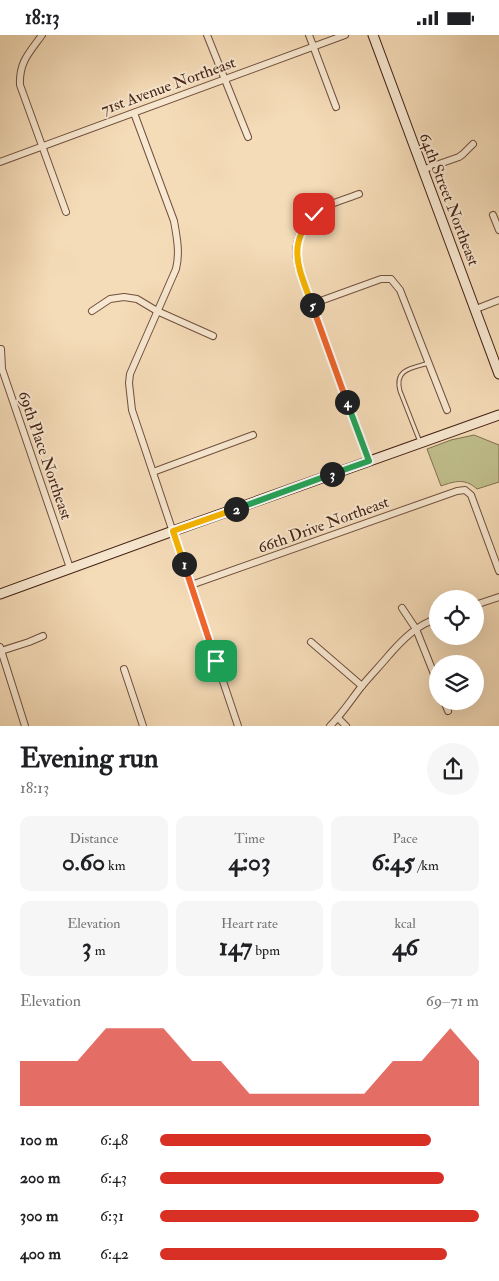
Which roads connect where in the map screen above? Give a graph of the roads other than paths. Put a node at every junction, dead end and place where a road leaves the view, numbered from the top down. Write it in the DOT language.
graph roads {
  1 [pos="42,35"];
  2 [pos="207,35"];
  3 [pos="309,35"];
  4 [pos="345,35"];
  5 [pos="373,35"];
  6 [pos="314,46"];
  7 [pos="225,79"];
  8 [pos="336,107"];
  9 [pos="134,113"];
  10 [pos="248,137"];
  11 [pos="473,144"];
  12 [pos="42,146"];
  13 [pos="0,161"];
  14 [pos="422,170"];
  15 [pos="359,194"];
  16 [pos="66,212"];
  17 [pos="493,215"];
  18 [pos="499,230"];
  19 [pos="499,300"];
  20 [pos="312,303"];
  21 [pos="476,309"];
  22 [pos="92,311"];
  23 [pos="157,311"];
  24 [pos="213,336"];
  25 [pos="1,349"];
  26 [pos="429,363"];
  27 [pos="499,374"];
  28 [pos="447,410"];
  29 [pos="499,415"];
  30 [pos="253,435"];
  31 [pos="420,443"];
  32 [pos="369,461"];
  33 [pos="153,472"];
  34 [pos="173,531"];
  35 [pos="70,568"];
  36 [pos="499,571"];
  37 [pos="192,585"];
  38 [pos="0,594"];
  39 [pos="499,597"];
  40 [pos="484,602"];
  41 [pos="402,608"];
  42 [pos="429,621"];
  43 [pos="416,629"];
  44 [pos="43,636"];
  45 [pos="311,642"];
  46 [pos="1,649"];
  47 [pos="429,662"];
  48 [pos="124,669"];
  49 [pos="362,686"];
  50 [pos="338,718"];
  51 [pos="25,726"];
  52 [pos="143,726"];
  53 [pos="238,726"];
  54 [pos="330,726"];
  55 [pos="346,726"];
  1 -- 12 [label="street"];
  2 -- 7 [label="street"];
  3 -- 6 [label="street"];
  4 -- 6 [label="street, 71st Avenue Northeast"];
  5 -- 14 [label="main road, 64th Street Northeast"];
  6 -- 7 [label="street, 71st Avenue Northeast"];
  6 -- 8 [label="street"];
  7 -- 9 [label="street, 71st Avenue Northeast"];
  7 -- 10 [label="street"];
  9 -- 12 [label="street, 71st Avenue Northeast"];
  9 -- 23 [label="street"];
  11 -- 14 [label="street"];
  12 -- 13 [label="street, 71st Avenue Northeast"];
  12 -- 16 [label="street"];
  14 -- 21 [label="main road, 64th Street Northeast"];
  15 -- 20 [label="street"];
  17 -- 18 [label="street"];
  19 -- 21 [label="street"];
  20 -- 26 [label="street"];
  20 -- 32 [label="street"];
  21 -- 27 [label="main road, 64th Street Northeast"];
  22 -- 23 [label="street"];
  23 -- 24 [label="street"];
  23 -- 33 [label="street"];
  25 -- 35 [label="street, 69th Place Northeast"];
  26 -- 28 [label="street"];
  26 -- 31 [label="lane"];
  29 -- 31 [label="main road"];
  30 -- 33 [label="street"];
  31 -- 32 [label="main road"];
  32 -- 34 [label="main road"];
  33 -- 34 [label="street"];
  34 -- 35 [label="main road"];
  34 -- 37 [label="street"];
  35 -- 38 [label="main road"];
  36 -- 37 [label="street, 66th Drive Northeast"];
  37 -- 53 [label="street"];
  39 -- 40 [label="street"];
  41 -- 43 [label="street"];
  42 -- 43 [label="street"];
  43 -- 47 [label="street"];
  43 -- 49 [label="street"];
  44 -- 46 [label="street"];
  45 -- 49 [label="street"];
  46 -- 51 [label="street"];
  48 -- 52 [label="street"];
  49 -- 50 [label="street"];
  50 -- 54 [label="street"];
  50 -- 55 [label="street"];
}
